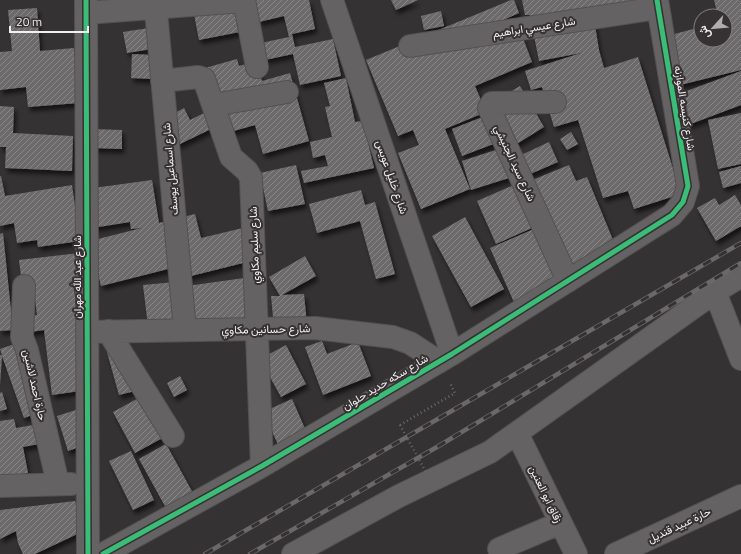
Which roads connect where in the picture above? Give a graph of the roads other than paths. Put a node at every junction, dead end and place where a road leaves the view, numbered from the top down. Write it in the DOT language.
graph roads {
  1 [pos="244,0"];
  2 [pos="336,1"];
  3 [pos="155,4"];
  4 [pos="658,4"];
  5 [pos="86,6"];
  6 [pos="410,46"];
  7 [pos="257,67"];
  8 [pos="162,81"];
  9 [pos="287,92"];
  10 [pos="555,102"];
  11 [pos="214,105"];
  12 [pos="672,215"];
  13 [pos="741,276"];
  14 [pos="568,281"];
  15 [pos="24,286"];
  16 [pos="715,292"];
  17 [pos="258,329"];
  18 [pos="184,330"];
  19 [pos="108,331"];
  20 [pos="87,332"];
  21 [pos="740,354"];
  22 [pos="445,358"];
  23 [pos="517,433"];
  24 [pos="173,436"];
  25 [pos="262,466"];
  26 [pos="58,484"];
  27 [pos="88,484"];
  28 [pos="0,486"];
  29 [pos="741,496"];
  30 [pos="560,523"];
  31 [pos="324,546"];
  32 [pos="499,549"];
  33 [pos="88,554"];
  34 [pos="102,554"];
  35 [pos="293,554"];
  36 [pos="576,554"];
  37 [pos="616,554"];
  1 -- 3 [label="street"];
  1 -- 7 [label="street"];
  2 -- 22 [label="street, شارع خليل عويس"];
  3 -- 5 [label="street"];
  3 -- 8 [label="street, شارع اسماعيل يوسف"];
  4 -- 6 [label="street, شارع عيسي ابراهيم"];
  4 -- 12 [label="street, شارع كنيسه الموازنه"];
  5 -- 20 [label="street, شارع عبد الله مهران"];
  8 -- 11 [label="street, شارع سليم مكاوي"];
  8 -- 18 [label="street, شارع اسماعيل يوسف"];
  9 -- 11 [label="street"];
  10 -- 14 [label="street, شارع سيد الجنيشي"];
  11 -- 17 [label="street, شارع سليم مكاوي"];
  12 -- 14 [label="street, شارع سكه حديد حلوان"];
  13 -- 16 [label="street"];
  14 -- 22 [label="street, شارع سكه حديد حلوان"];
  15 -- 26 [label="street, حارة احمد لاشين"];
  16 -- 21 [label="street"];
  16 -- 23 [label="street"];
  17 -- 18 [label="street, شارع حسانين مكاوي"];
  17 -- 22 [label="street, شارع حسانين مكاوي"];
  17 -- 25 [label="street, شارع سليم مكاوي"];
  18 -- 19 [label="street, شارع حسانين مكاوي"];
  19 -- 20 [label="street, شارع حسانين مكاوي"];
  19 -- 24 [label="street"];
  20 -- 27 [label="street, شارع عبد الله مهران"];
  22 -- 25 [label="street, شارع سكه حديد حلوان"];
  23 -- 30 [label="street, زقاق ابو العنين"];
  23 -- 31 [label="street"];
  25 -- 34 [label="street, شارع سكه حديد حلوان"];
  26 -- 27 [label="street"];
  26 -- 28 [label="street"];
  27 -- 33 [label="street, شارع عبد الله مهران"];
  29 -- 37 [label="street, حارة عبيد قنديل"];
  30 -- 32 [label="street"];
  30 -- 36 [label="street, زقاق ابو العنين"];
  31 -- 35 [label="street"];
}
